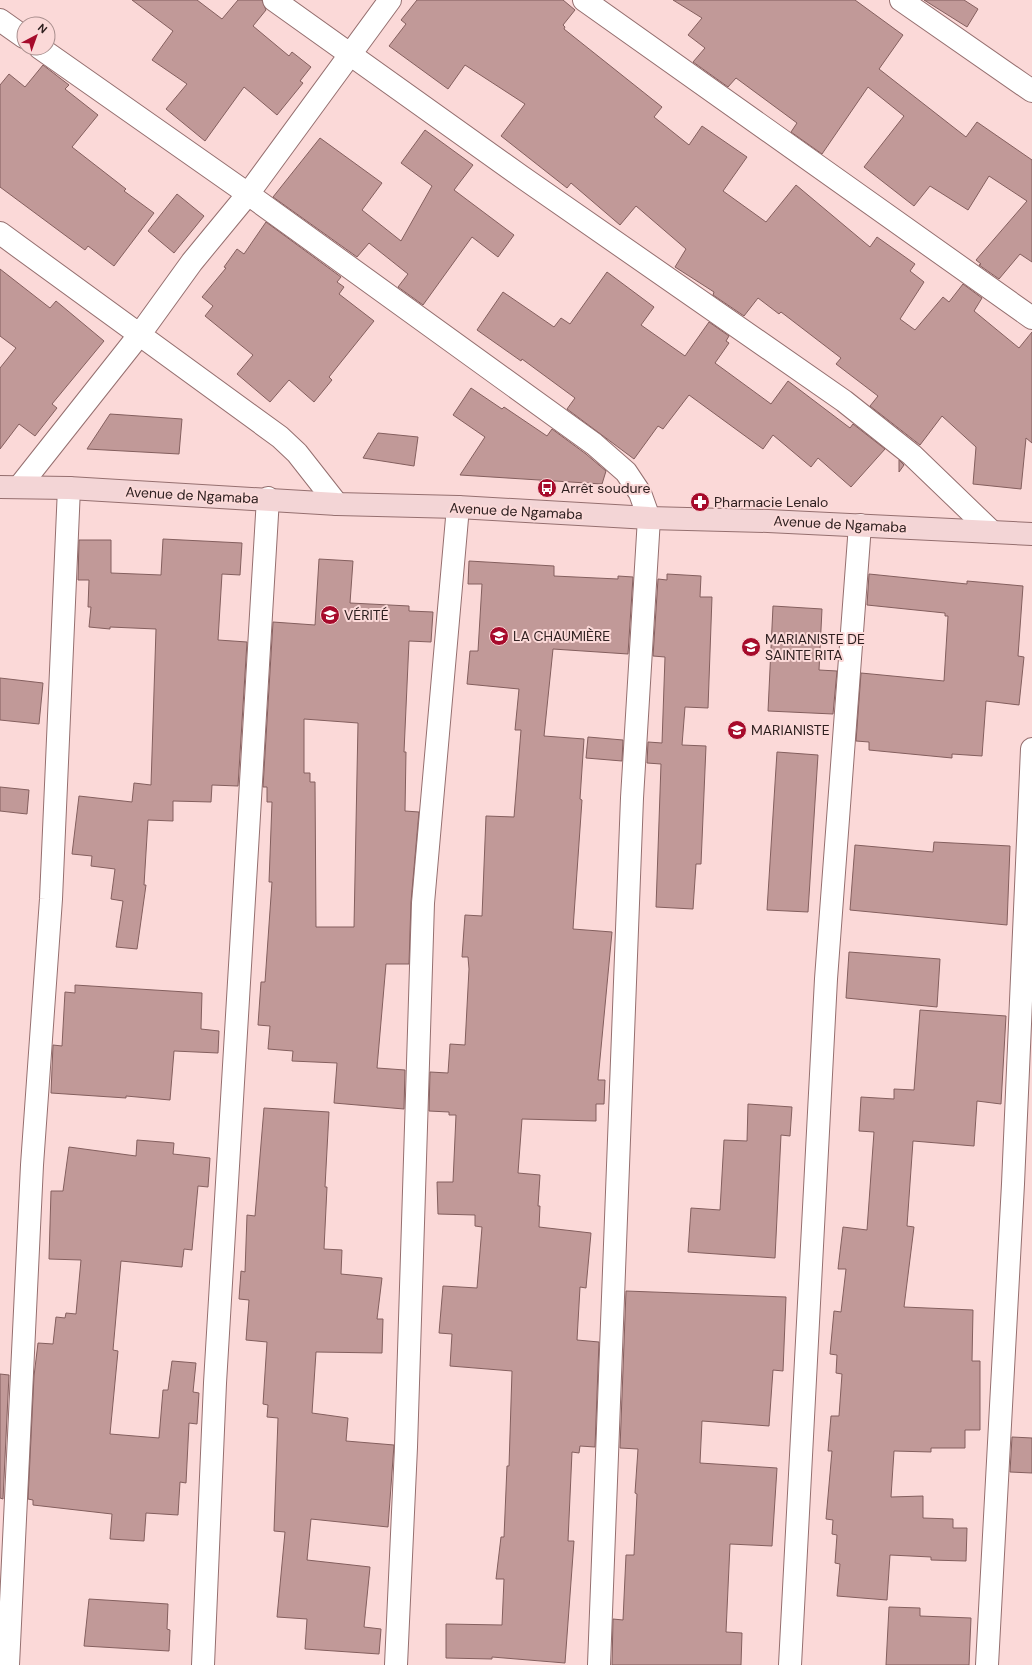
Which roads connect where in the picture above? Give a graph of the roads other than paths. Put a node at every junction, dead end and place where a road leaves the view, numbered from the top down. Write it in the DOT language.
graph roads {
  1 [pos="274,0"];
  2 [pos="390,0"];
  3 [pos="584,0"];
  4 [pos="901,0"];
  5 [pos="0,20"];
  6 [pos="16,31"];
  7 [pos="349,55"];
  8 [pos="51,56"];
  9 [pos="1032,91"];
  10 [pos="248,194"];
  11 [pos="0,233"];
  12 [pos="1032,318"];
  13 [pos="140,334"];
  14 [pos="6,484"];
  15 [pos="69,488"];
  16 [pos="268,498"];
  17 [pos="337,504"];
  18 [pos="458,507"];
  19 [pos="649,518"];
  20 [pos="860,525"];
  21 [pos="992,532"];
  22 [pos="1032,534"];
  23 [pos="1032,748"];
  24 [pos="8,1665"];
  25 [pos="203,1665"];
  26 [pos="396,1665"];
  27 [pos="599,1665"];
  28 [pos="790,1665"];
  29 [pos="986,1665"];
  1 -- 7 [label="street"];
  2 -- 7 [label="street"];
  3 -- 12 [label="street"];
  4 -- 9 [label="street"];
  5 -- 6 [label="street"];
  7 -- 10 [label="street"];
  7 -- 21 [label="street"];
  8 -- 10 [label="street"];
  10 -- 13 [label="street"];
  10 -- 19 [label="street"];
  11 -- 13 [label="street"];
  13 -- 14 [label="street"];
  13 -- 17 [label="street"];
  14 -- 15 [label="main road, Avenue de Ngamaba"];
  15 -- 16 [label="main road, Avenue de Ngamaba"];
  15 -- 24 [label="street"];
  16 -- 17 [label="main road, Avenue de Ngamaba"];
  16 -- 25 [label="street"];
  17 -- 18 [label="main road, Avenue de Ngamaba"];
  18 -- 19 [label="main road, Avenue de Ngamaba"];
  18 -- 26 [label="street"];
  19 -- 20 [label="main road, Avenue de Ngamaba"];
  19 -- 27 [label="street"];
  20 -- 21 [label="main road, Avenue de Ngamaba"];
  20 -- 28 [label="street"];
  21 -- 22 [label="main road, Avenue de Ngamaba"];
  23 -- 29 [label="street"];
}
